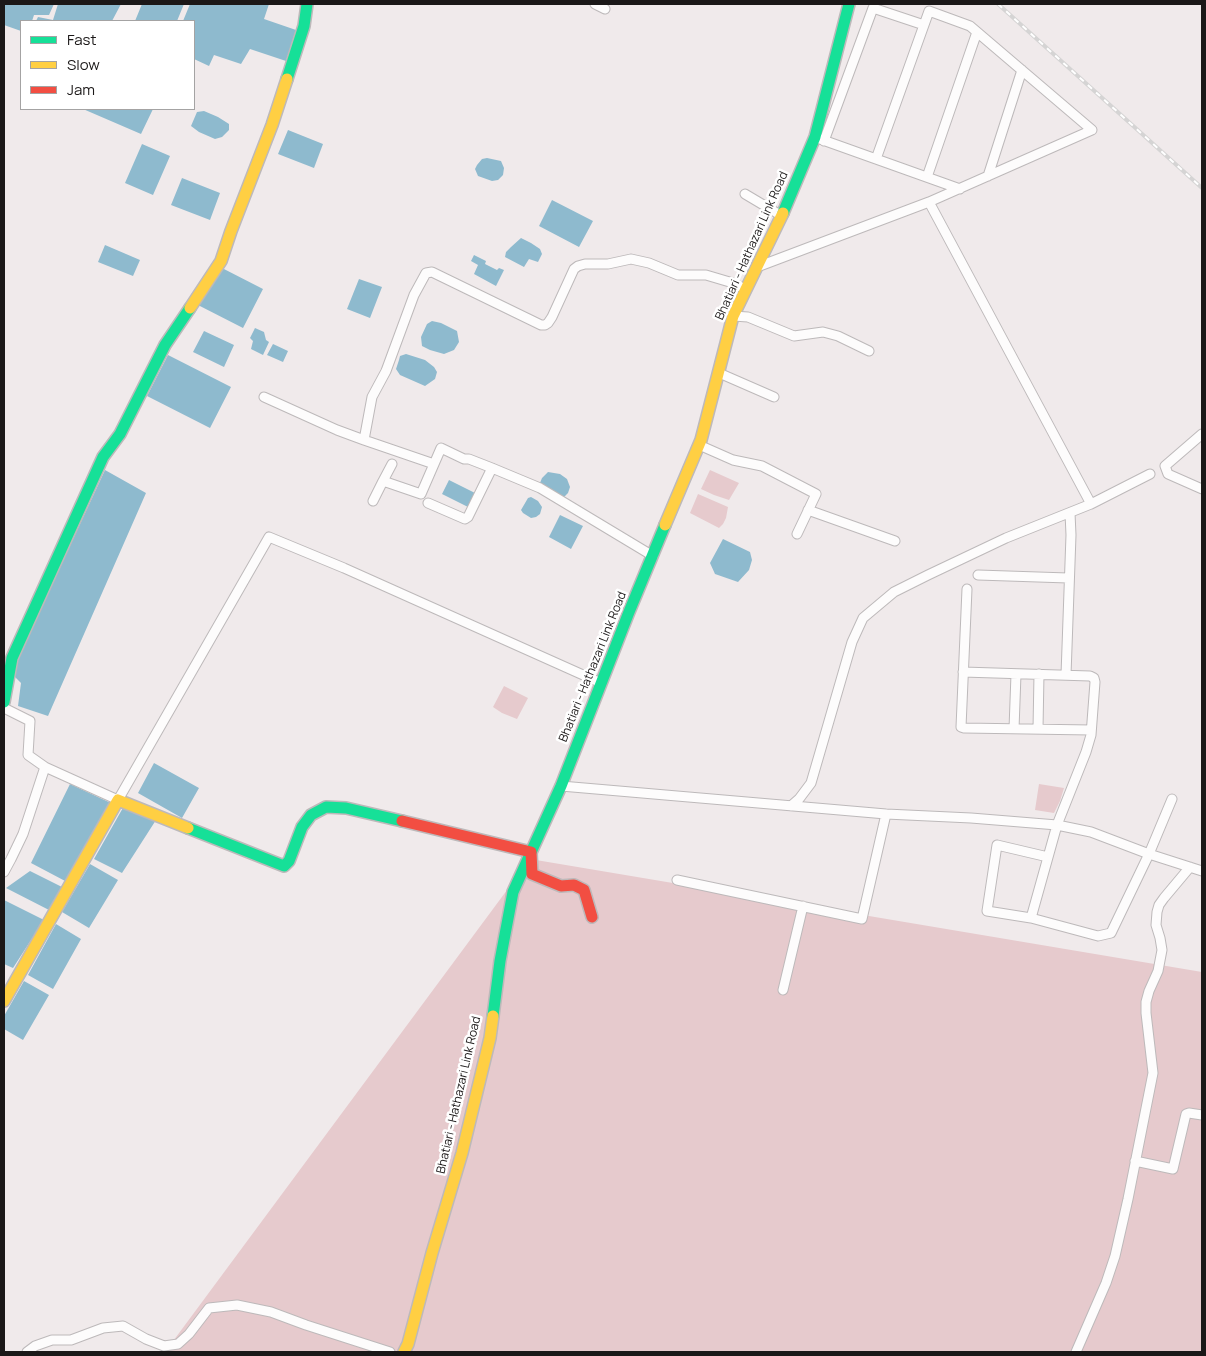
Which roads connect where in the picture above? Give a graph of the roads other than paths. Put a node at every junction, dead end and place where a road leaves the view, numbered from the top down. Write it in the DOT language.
graph roads {
  1 [pos="307,4"];
  2 [pos="595,4"];
  3 [pos="850,4"];
  4 [pos="605,8"];
  5 [pos="924,25"];
  6 [pos="977,32"];
  7 [pos="1022,70"];
  8 [pos="820,139"];
  9 [pos="876,159"];
  10 [pos="988,176"];
  11 [pos="927,177"];
  12 [pos="960,188"];
  13 [pos="745,194"];
  14 [pos="929,202"];
  15 [pos="782,216"];
  16 [pos="756,268"];
  17 [pos="745,289"];
  18 [pos="733,316"];
  19 [pos="869,351"];
  20 [pos="719,373"];
  21 [pos="264,396"];
  22 [pos="774,397"];
  23 [pos="1202,434"];
  24 [pos="364,440"];
  25 [pos="699,444"];
  26 [pos="392,464"];
  27 [pos="434,464"];
  28 [pos="492,468"];
  29 [pos="1150,474"];
  30 [pos="383,481"];
  31 [pos="1202,489"];
  32 [pos="373,502"];
  33 [pos="428,503"];
  34 [pos="1090,504"];
  35 [pos="808,510"];
  36 [pos="1070,513"];
  37 [pos="797,534"];
  38 [pos="895,541"];
  39 [pos="653,556"];
  40 [pos="978,575"];
  41 [pos="1068,578"];
  42 [pos="967,589"];
  43 [pos="963,672"];
  44 [pos="1016,674"];
  45 [pos="1040,674"];
  46 [pos="1066,675"];
  47 [pos="601,683"];
  48 [pos="4,702"];
  49 [pos="4,708"];
  50 [pos="1014,729"];
  51 [pos="1038,729"];
  52 [pos="1092,730"];
  53 [pos="45,767"];
  54 [pos="561,786"];
  55 [pos="1172,799"];
  56 [pos="118,800"];
  57 [pos="790,806"];
  58 [pos="886,814"];
  59 [pos="1057,825"];
  60 [pos="531,852"];
  61 [pos="1149,854"];
  62 [pos="1048,857"];
  63 [pos="1190,867"];
  64 [pos="1202,871"];
  65 [pos="4,872"];
  66 [pos="677,880"];
  67 [pos="803,906"];
  68 [pos="592,917"];
  69 [pos="1031,918"];
  70 [pos="783,990"];
  71 [pos="4,1001"];
  72 [pos="1202,1115"];
  73 [pos="1136,1161"];
  74 [pos="27,1352"];
  75 [pos="390,1352"];
  76 [pos="404,1352"];
  77 [pos="1076,1352"];
  1 -- 48 [label="street"];
  2 -- 4 [label="street"];
  3 -- 8 [label="street, Bhatiari - Hathazari Link Road"];
  5 -- 6 [label="street"];
  5 -- 8 [label="street"];
  5 -- 9 [label="street"];
  6 -- 7 [label="street"];
  6 -- 11 [label="street"];
  7 -- 10 [label="street"];
  7 -- 10 [label="street"];
  8 -- 9 [label="street"];
  8 -- 15 [label="street, Bhatiari - Hathazari Link Road"];
  9 -- 11 [label="street"];
  10 -- 12 [label="street"];
  11 -- 12 [label="street"];
  12 -- 14 [label="street"];
  13 -- 15 [label="street"];
  14 -- 16 [label="street"];
  14 -- 34 [label="street"];
  15 -- 16 [label="street, Bhatiari - Hathazari Link Road"];
  16 -- 17 [label="street, Bhatiari - Hathazari Link Road"];
  17 -- 18 [label="street, Bhatiari - Hathazari Link Road"];
  17 -- 24 [label="street"];
  18 -- 19 [label="street"];
  18 -- 20 [label="street, Bhatiari - Hathazari Link Road"];
  20 -- 22 [label="street"];
  20 -- 25 [label="street, Bhatiari - Hathazari Link Road"];
  21 -- 24 [label="street"];
  23 -- 31 [label="street"];
  24 -- 27 [label="street"];
  25 -- 35 [label="street"];
  25 -- 39 [label="street, Bhatiari - Hathazari Link Road"];
  26 -- 30 [label="street"];
  27 -- 28 [label="street"];
  27 -- 30 [label="street"];
  28 -- 33 [label="street"];
  28 -- 39 [label="street"];
  29 -- 34 [label="street"];
  30 -- 32 [label="street"];
  34 -- 36 [label="street"];
  35 -- 37 [label="street"];
  35 -- 38 [label="street"];
  36 -- 41 [label="street"];
  36 -- 57 [label="street"];
  39 -- 47 [label="street, Bhatiari - Hathazari Link Road"];
  40 -- 41 [label="street"];
  41 -- 46 [label="street"];
  42 -- 43 [label="street"];
  43 -- 44 [label="street"];
  43 -- 50 [label="street"];
  44 -- 45 [label="street"];
  44 -- 50 [label="street"];
  45 -- 46 [label="street"];
  45 -- 51 [label="street"];
  46 -- 52 [label="street"];
  47 -- 54 [label="street, Bhatiari - Hathazari Link Road"];
  47 -- 56 [label="street"];
  49 -- 53 [label="street"];
  50 -- 51 [label="street"];
  51 -- 52 [label="street"];
  52 -- 59 [label="street"];
  53 -- 56 [label="street"];
  53 -- 65 [label="street"];
  54 -- 57 [label="street"];
  54 -- 60 [label="street, Bhatiari - Hathazari Link Road"];
  55 -- 61 [label="street"];
  56 -- 60 [label="street"];
  56 -- 71 [label="street"];
  57 -- 58 [label="street"];
  58 -- 59 [label="street"];
  58 -- 67 [label="street"];
  59 -- 61 [label="street"];
  59 -- 62 [label="street"];
  60 -- 68 [label="street"];
  60 -- 76 [label="street, Bhatiari - Hathazari Link Road"];
  61 -- 63 [label="street"];
  61 -- 69 [label="street"];
  62 -- 69 [label="street"];
  62 -- 69 [label="street"];
  63 -- 64 [label="street"];
  63 -- 73 [label="street"];
  66 -- 67 [label="street"];
  67 -- 70 [label="street"];
  72 -- 73 [label="street"];
  73 -- 77 [label="street"];
  74 -- 75 [label="street"];
}
